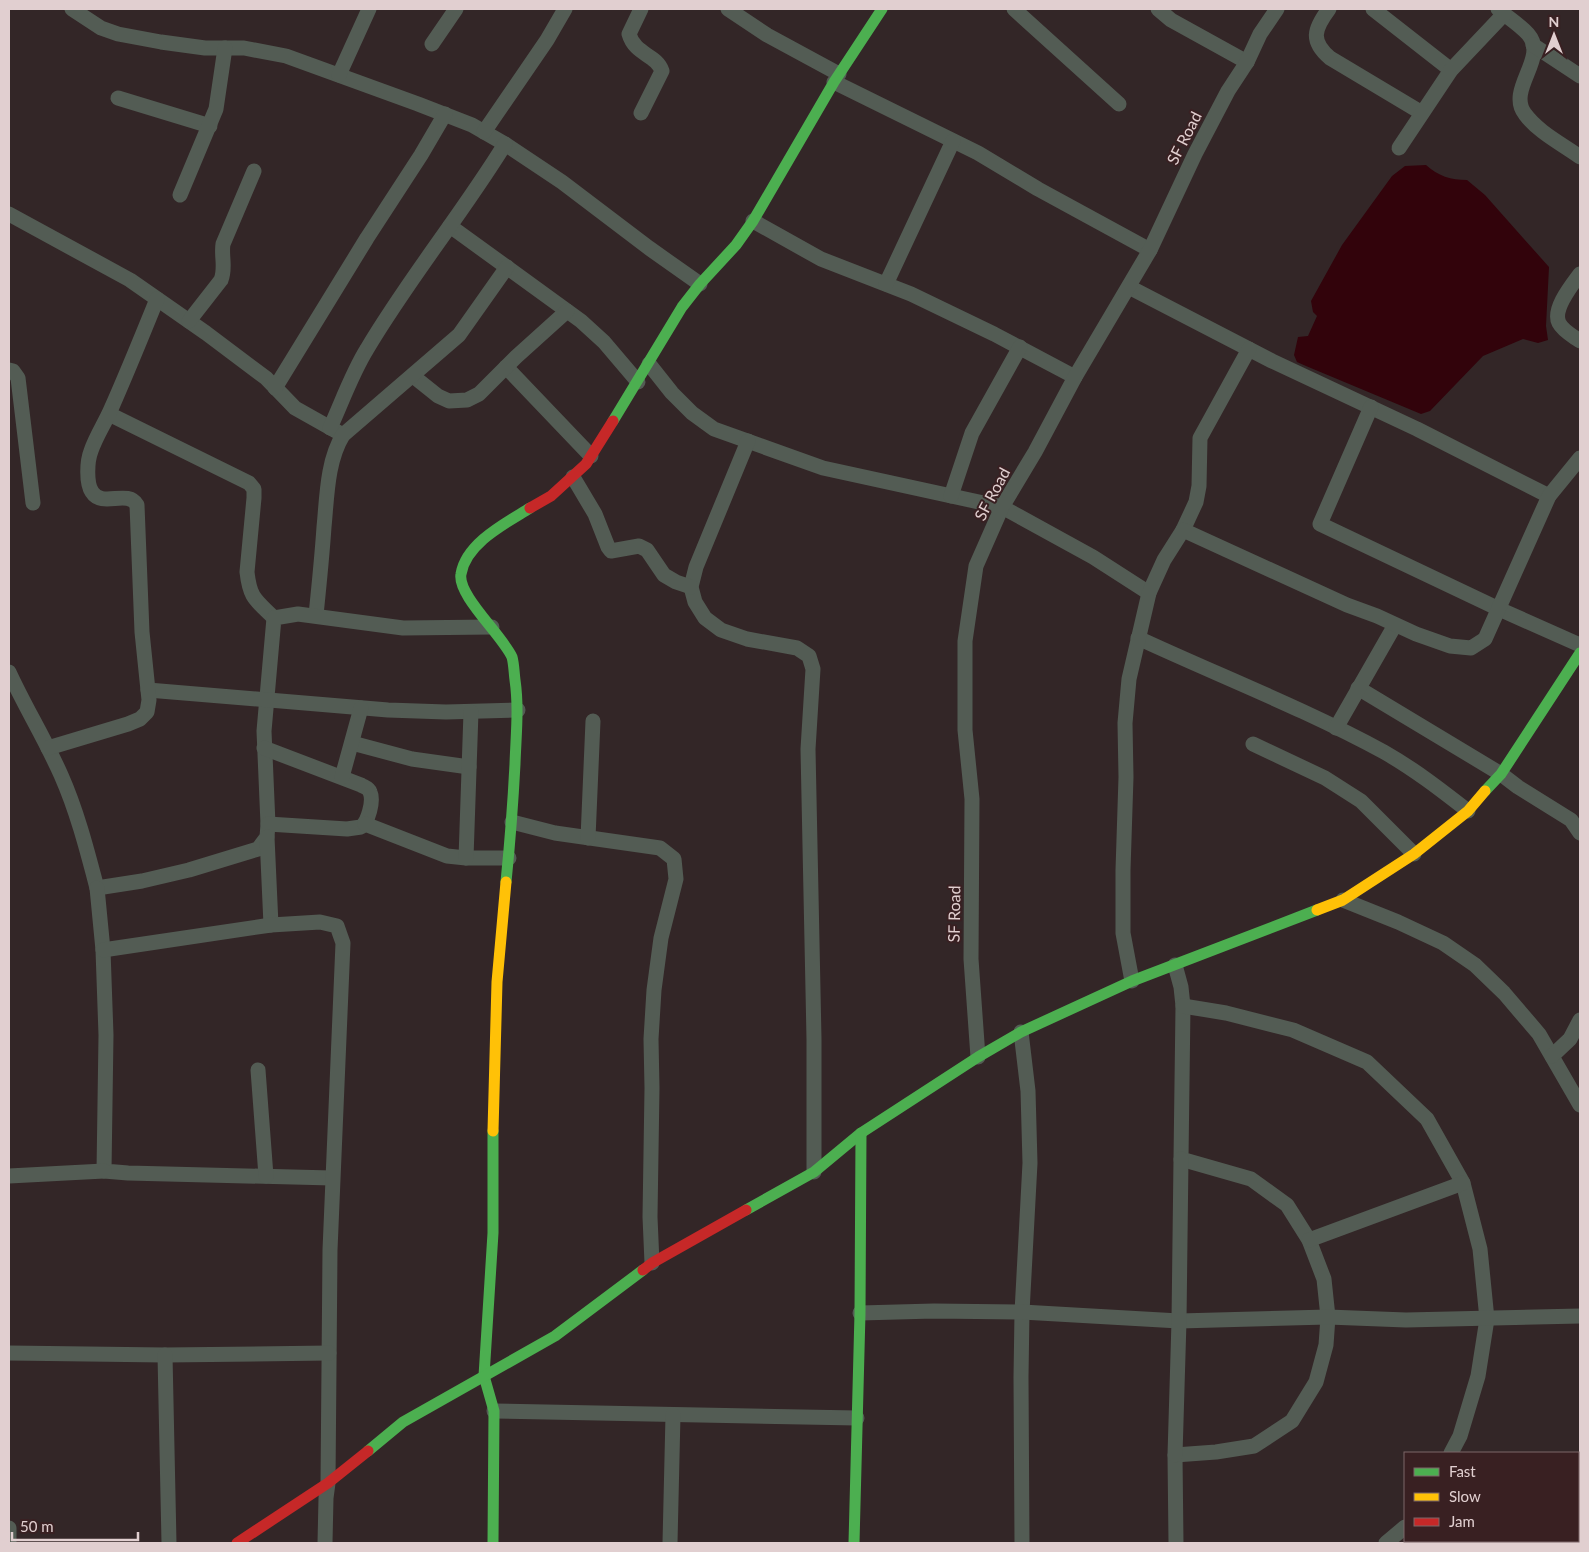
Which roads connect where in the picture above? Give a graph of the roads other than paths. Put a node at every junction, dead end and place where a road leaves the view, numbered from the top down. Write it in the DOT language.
graph roads {
  1 [pos="72,9"];
  2 [pos="369,9"];
  3 [pos="456,9"];
  4 [pos="565,9"];
  5 [pos="640,9"];
  6 [pos="728,9"];
  7 [pos="882,9"];
  8 [pos="1014,9"];
  9 [pos="1158,9"];
  10 [pos="1277,9"];
  11 [pos="1329,9"];
  12 [pos="1373,9"];
  13 [pos="1501,11"];
  14 [pos="432,44"];
  15 [pos="1533,45"];
  16 [pos="225,48"];
  17 [pos="1247,62"];
  18 [pos="1451,70"];
  19 [pos="339,75"];
  20 [pos="1580,76"];
  21 [pos="836,78"];
  22 [pos="118,98"];
  23 [pos="1119,104"];
  24 [pos="641,112"];
  25 [pos="1422,113"];
  26 [pos="445,114"];
  27 [pos="210,126"];
  28 [pos="484,132"];
  29 [pos="954,142"];
  30 [pos="505,144"];
  31 [pos="1399,148"];
  32 [pos="1580,156"];
  33 [pos="254,172"];
  34 [pos="180,194"];
  35 [pos="9,214"];
  36 [pos="753,221"];
  37 [pos="450,226"];
  38 [pos="1150,250"];
  39 [pos="507,267"];
  40 [pos="1580,274"];
  41 [pos="700,284"];
  42 [pos="886,284"];
  43 [pos="1129,287"];
  44 [pos="157,299"];
  45 [pos="567,311"];
  46 [pos="189,321"];
  47 [pos="1580,341"];
  48 [pos="1020,347"];
  49 [pos="1249,349"];
  50 [pos="650,364"];
  51 [pos="506,367"];
  52 [pos="9,370"];
  53 [pos="413,376"];
  54 [pos="1075,377"];
  55 [pos="638,382"];
  56 [pos="275,388"];
  57 [pos="1371,407"];
  58 [pos="109,414"];
  59 [pos="337,431"];
  60 [pos="748,441"];
  61 [pos="591,456"];
  62 [pos="1580,458"];
  63 [pos="573,477"];
  64 [pos="951,496"];
  65 [pos="1549,496"];
  66 [pos="33,503"];
  67 [pos="1002,507"];
  68 [pos="1183,530"];
  69 [pos="691,587"];
  70 [pos="1149,592"];
  71 [pos="1499,609"];
  72 [pos="316,615"];
  73 [pos="274,618"];
  74 [pos="1395,624"];
  75 [pos="492,627"];
  76 [pos="1138,638"];
  77 [pos="1580,645"];
  78 [pos="1580,653"];
  79 [pos="9,672"];
  80 [pos="1358,688"];
  81 [pos="13,689"];
  82 [pos="148,690"];
  83 [pos="266,701"];
  84 [pos="362,708"];
  85 [pos="518,710"];
  86 [pos="471,712"];
  87 [pos="593,720"];
  88 [pos="1336,728"];
  89 [pos="352,743"];
  90 [pos="1253,744"];
  91 [pos="48,748"];
  92 [pos="264,748"];
  93 [pos="469,767"];
  94 [pos="1501,774"];
  95 [pos="342,777"];
  96 [pos="1468,811"];
  97 [pos="1576,820"];
  98 [pos="512,822"];
  99 [pos="365,824"];
  100 [pos="268,830"];
  101 [pos="1580,833"];
  102 [pos="588,838"];
  103 [pos="1414,854"];
  104 [pos="466,858"];
  105 [pos="509,858"];
  106 [pos="97,888"];
  107 [pos="1343,900"];
  108 [pos="271,925"];
  109 [pos="103,950"];
  110 [pos="1175,965"];
  111 [pos="1132,981"];
  112 [pos="1182,1006"];
  113 [pos="1580,1020"];
  114 [pos="1021,1032"];
  115 [pos="978,1056"];
  116 [pos="1552,1056"];
  117 [pos="258,1070"];
  118 [pos="1580,1105"];
  119 [pos="861,1133"];
  120 [pos="1181,1159"];
  121 [pos="104,1171"];
  122 [pos="814,1172"];
  123 [pos="9,1176"];
  124 [pos="266,1176"];
  125 [pos="332,1178"];
  126 [pos="1462,1182"];
  127 [pos="1310,1240"];
  128 [pos="652,1263"];
  129 [pos="1022,1312"];
  130 [pos="860,1313"];
  131 [pos="1580,1316"];
  132 [pos="1328,1317"];
  133 [pos="1487,1319"];
  134 [pos="1180,1321"];
  135 [pos="9,1353"];
  136 [pos="329,1353"];
  137 [pos="165,1355"];
  138 [pos="484,1376"];
  139 [pos="494,1411"];
  140 [pos="673,1415"];
  141 [pos="857,1418"];
  142 [pos="1452,1452"];
  143 [pos="1175,1455"];
  144 [pos="328,1484"];
  145 [pos="9,1528"];
  146 [pos="1404,1528"];
  147 [pos="9,1543"];
  148 [pos="169,1543"];
  149 [pos="237,1543"];
  150 [pos="325,1543"];
  151 [pos="493,1543"];
  152 [pos="670,1543"];
  153 [pos="854,1543"];
  154 [pos="1022,1543"];
  155 [pos="1176,1543"];
  156 [pos="1386,1543"];
  1 -- 16 [label="street"];
  2 -- 19 [label="street"];
  3 -- 14 [label="street"];
  4 -- 28 [label="street"];
  5 -- 24 [label="street"];
  6 -- 21 [label="street"];
  7 -- 21 [label="street"];
  8 -- 23 [label="street"];
  9 -- 17 [label="street"];
  10 -- 17 [label="street, SF Road"];
  11 -- 25 [label="street"];
  12 -- 18 [label="street"];
  13 -- 15 [label="street"];
  13 -- 18 [label="street"];
  15 -- 20 [label="street"];
  15 -- 32 [label="street"];
  16 -- 19 [label="street"];
  16 -- 27 [label="street"];
  17 -- 38 [label="street, SF Road"];
  18 -- 25 [label="street"];
  19 -- 26 [label="street"];
  21 -- 29 [label="street"];
  21 -- 36 [label="street"];
  22 -- 27 [label="street"];
  25 -- 31 [label="street"];
  26 -- 28 [label="street"];
  26 -- 56 [label="street"];
  27 -- 34 [label="street"];
  28 -- 30 [label="street"];
  29 -- 38 [label="street"];
  29 -- 42 [label="street"];
  30 -- 37 [label="street"];
  30 -- 41 [label="street"];
  33 -- 46 [label="street"];
  35 -- 44 [label="street"];
  36 -- 41 [label="street"];
  36 -- 42 [label="street"];
  37 -- 39 [label="street"];
  37 -- 59 [label="street"];
  38 -- 43 [label="street, SF Road"];
  39 -- 45 [label="street"];
  39 -- 53 [label="street"];
  40 -- 47 [label="street"];
  41 -- 50 [label="street"];
  42 -- 48 [label="street"];
  43 -- 49 [label="street"];
  43 -- 54 [label="street, SF Road"];
  44 -- 46 [label="street"];
  44 -- 58 [label="street"];
  45 -- 51 [label="street"];
  45 -- 55 [label="street"];
  46 -- 56 [label="street"];
  48 -- 54 [label="street"];
  48 -- 64 [label="street"];
  49 -- 57 [label="street"];
  49 -- 68 [label="street"];
  50 -- 55 [label="street"];
  50 -- 60 [label="street"];
  51 -- 53 [label="street"];
  51 -- 61 [label="street"];
  52 -- 66 [label="street"];
  53 -- 59 [label="street"];
  54 -- 67 [label="street, SF Road"];
  55 -- 61 [label="street"];
  56 -- 59 [label="street"];
  57 -- 65 [label="street"];
  57 -- 71 [label="street"];
  58 -- 73 [label="street"];
  58 -- 82 [label="street"];
  59 -- 72 [label="street"];
  60 -- 64 [label="street"];
  60 -- 69 [label="street"];
  61 -- 63 [label="street"];
  62 -- 65 [label="street"];
  63 -- 69 [label="street"];
  63 -- 75 [label="street"];
  64 -- 67 [label="street"];
  65 -- 71 [label="street"];
  67 -- 70 [label="street"];
  67 -- 115 [label="street, SF Road"];
  68 -- 70 [label="street"];
  68 -- 74 [label="street"];
  69 -- 122 [label="street"];
  70 -- 76 [label="street"];
  71 -- 74 [label="street"];
  71 -- 77 [label="street"];
  72 -- 73 [label="street"];
  72 -- 75 [label="street"];
  73 -- 83 [label="street"];
  74 -- 80 [label="street"];
  75 -- 85 [label="street"];
  76 -- 88 [label="street"];
  76 -- 111 [label="street"];
  78 -- 94 [label="street"];
  79 -- 81 [label="street"];
  80 -- 88 [label="street"];
  80 -- 94 [label="street"];
  81 -- 91 [label="street"];
  82 -- 83 [label="street"];
  82 -- 91 [label="street"];
  83 -- 84 [label="street"];
  83 -- 92 [label="street"];
  84 -- 86 [label="street"];
  84 -- 89 [label="street"];
  85 -- 86 [label="street"];
  85 -- 98 [label="street"];
  86 -- 93 [label="street"];
  87 -- 102 [label="street"];
  88 -- 96 [label="street"];
  89 -- 93 [label="street"];
  89 -- 95 [label="street"];
  90 -- 103 [label="street"];
  91 -- 106 [label="street"];
  92 -- 95 [label="street"];
  92 -- 100 [label="street"];
  93 -- 104 [label="street"];
  94 -- 96 [label="street"];
  94 -- 97 [label="street"];
  95 -- 99 [label="street"];
  96 -- 103 [label="street"];
  97 -- 101 [label="street"];
  98 -- 102 [label="street"];
  98 -- 105 [label="street"];
  99 -- 100 [label="street"];
  99 -- 104 [label="street"];
  100 -- 106 [label="street"];
  100 -- 108 [label="street"];
  102 -- 128 [label="street"];
  103 -- 107 [label="street"];
  104 -- 105 [label="street"];
  105 -- 138 [label="street"];
  106 -- 109 [label="street"];
  107 -- 110 [label="street"];
  107 -- 116 [label="street"];
  108 -- 109 [label="street"];
  108 -- 125 [label="street"];
  109 -- 121 [label="street"];
  110 -- 111 [label="street"];
  110 -- 112 [label="street"];
  111 -- 114 [label="street"];
  112 -- 120 [label="street"];
  112 -- 126 [label="street"];
  113 -- 116 [label="street"];
  114 -- 115 [label="street"];
  114 -- 129 [label="street"];
  115 -- 119 [label="street"];
  116 -- 118 [label="street"];
  117 -- 124 [label="street"];
  119 -- 122 [label="street"];
  119 -- 130 [label="street"];
  120 -- 127 [label="street"];
  120 -- 134 [label="street"];
  121 -- 123 [label="street"];
  121 -- 124 [label="street"];
  122 -- 128 [label="street"];
  124 -- 125 [label="street"];
  125 -- 136 [label="street"];
  126 -- 127 [label="street"];
  126 -- 133 [label="street"];
  127 -- 132 [label="street"];
  128 -- 138 [label="street"];
  129 -- 130 [label="street"];
  129 -- 134 [label="street"];
  129 -- 154 [label="street"];
  130 -- 141 [label="street"];
  131 -- 133 [label="street"];
  132 -- 133 [label="street"];
  132 -- 134 [label="street"];
  132 -- 143 [label="street"];
  133 -- 142 [label="street"];
  134 -- 143 [label="street"];
  135 -- 137 [label="street"];
  136 -- 137 [label="street"];
  136 -- 144 [label="street"];
  137 -- 148 [label="street"];
  138 -- 139 [label="street"];
  138 -- 144 [label="street"];
  139 -- 140 [label="street"];
  139 -- 151 [label="street"];
  140 -- 141 [label="street"];
  140 -- 152 [label="street"];
  141 -- 153 [label="street"];
  143 -- 155 [label="street"];
  144 -- 149 [label="street"];
  144 -- 150 [label="street"];
  145 -- 147 [label="street"];
  146 -- 156 [label="street"];
}
